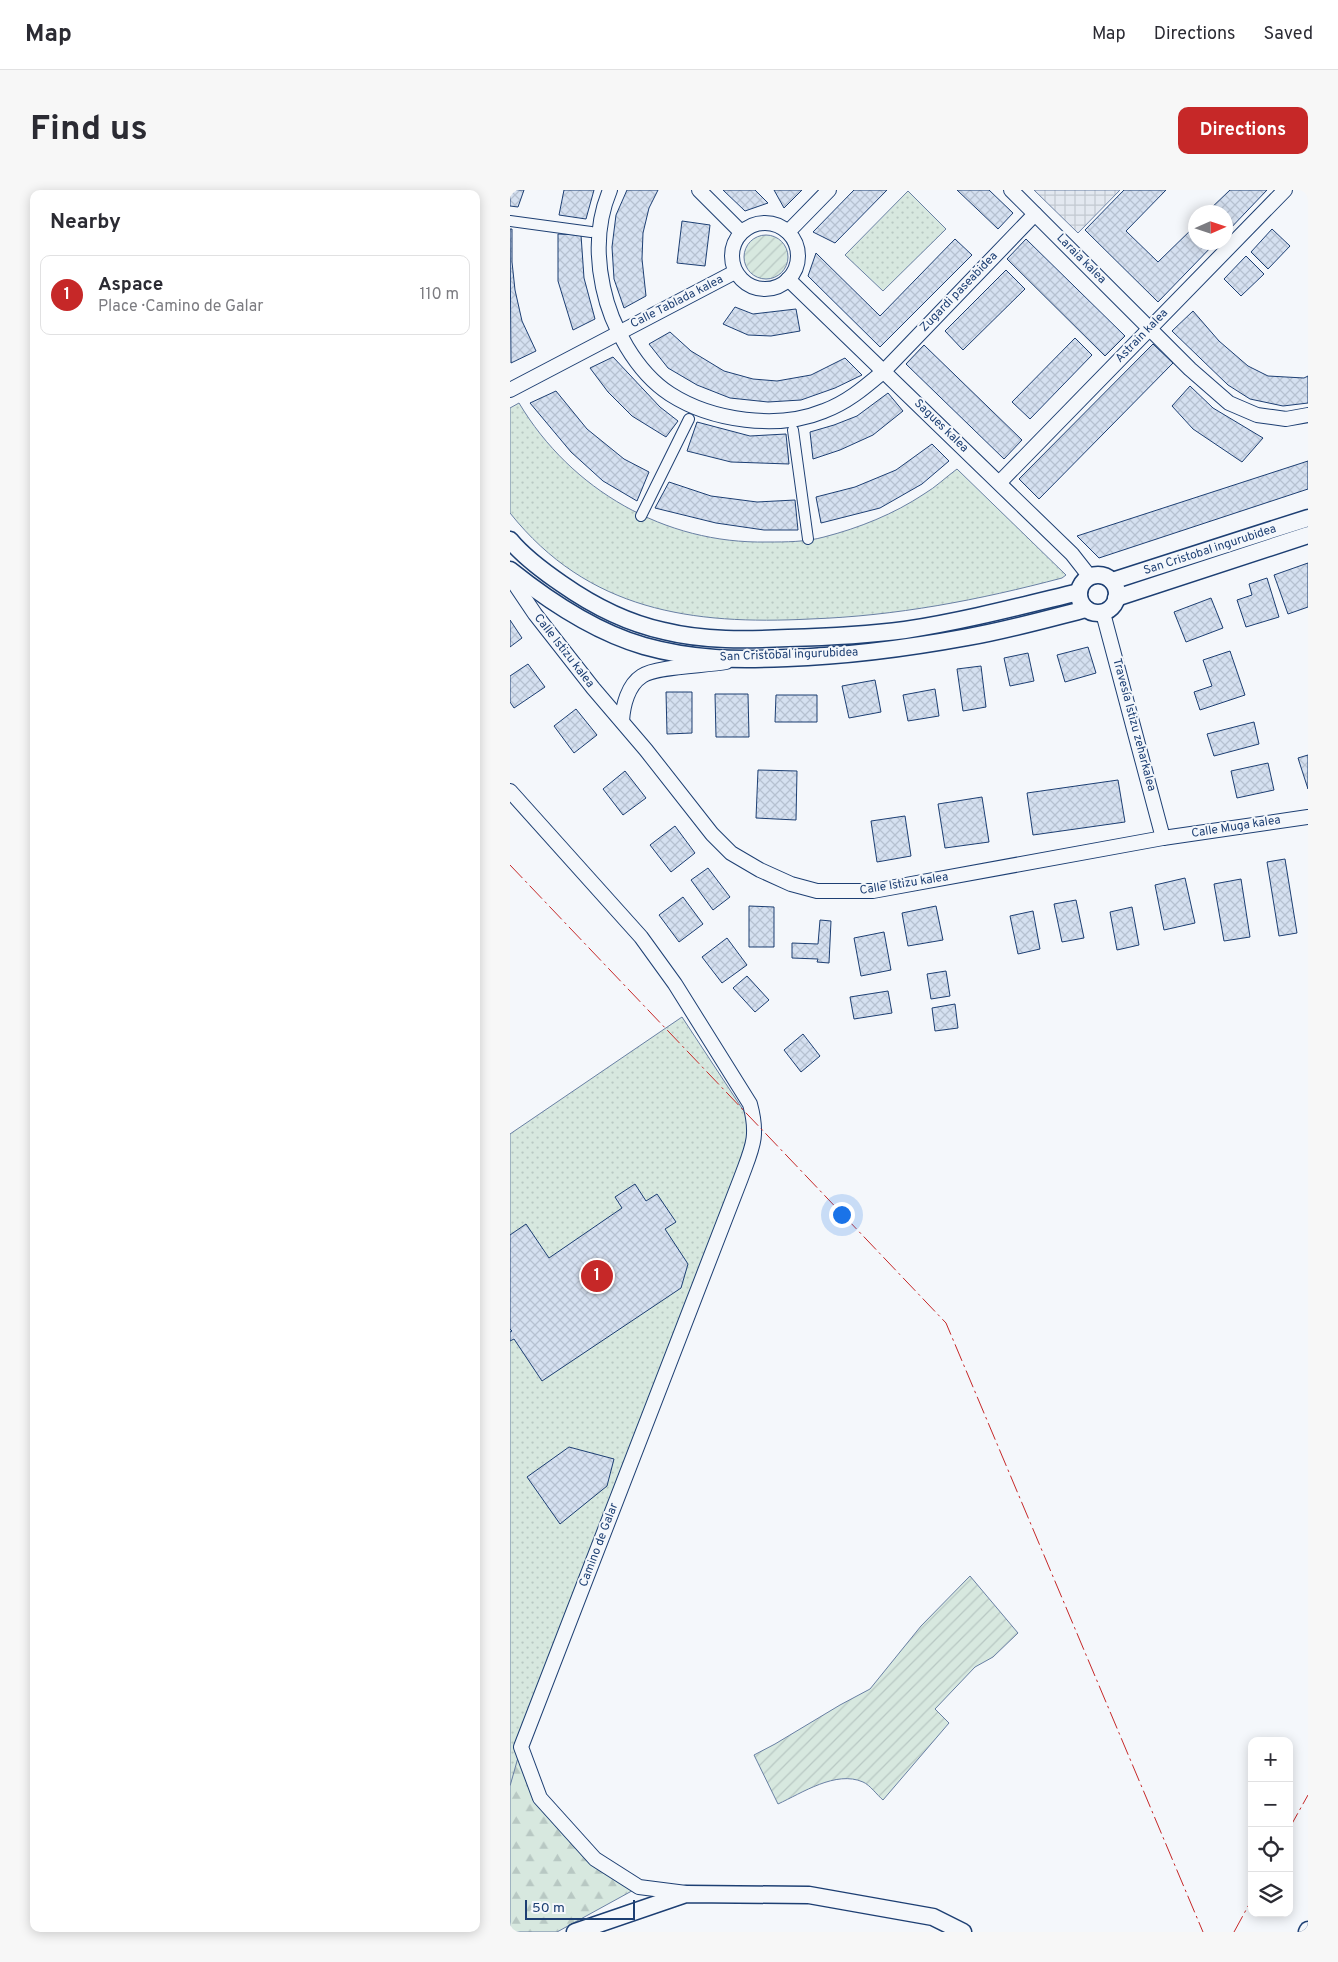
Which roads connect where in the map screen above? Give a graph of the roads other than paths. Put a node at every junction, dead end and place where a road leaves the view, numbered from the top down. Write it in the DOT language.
graph roads {
  1 [pos="610,190"];
  2 [pos="699,190"];
  3 [pos="829,190"];
  4 [pos="1011,190"];
  5 [pos="1285,190"];
  6 [pos="1035,214"];
  7 [pos="510,221"];
  8 [pos="591,232"];
  9 [pos="741,232"];
  10 [pos="788,232"];
  11 [pos="736,272"];
  12 [pos="788,279"];
  13 [pos="1150,329"];
  14 [pos="618,332"];
  15 [pos="884,371"];
  16 [pos="510,390"];
  17 [pos="1308,416"];
  18 [pos="689,418"];
  19 [pos="793,430"];
  20 [pos="1000,482"];
  21 [pos="641,516"];
  22 [pos="1308,518"];
  23 [pos="1308,535"];
  24 [pos="808,539"];
  25 [pos="510,540"];
  26 [pos="510,570"];
  27 [pos="510,577"];
  28 [pos="1090,577"];
  29 [pos="1112,581"];
  30 [pos="1079,592"];
  31 [pos="1116,598"];
  32 [pos="1086,610"];
  33 [pos="1104,612"];
  34 [pos="739,659"];
  35 [pos="622,721"];
  36 [pos="510,791"];
  37 [pos="1308,816"];
  38 [pos="1163,838"];
  39 [pos="686,1894"];
  40 [pos="575,1932"];
  41 [pos="963,1932"];
  1 -- 14 [label="street, Calle Tablada kalea"];
  2 -- 9 [label="street"];
  3 -- 10 [label="street"];
  4 -- 6 [label="street, Laraia kalea"];
  5 -- 13 [label="street, Astrain kalea"];
  6 -- 13 [label="street, Laraia kalea"];
  6 -- 15 [label="street, Zugardi paseabidea"];
  7 -- 8 [label="street"];
  9 -- 10 [label="street"];
  9 -- 11 [label="street"];
  10 -- 12 [label="street"];
  11 -- 12 [label="street"];
  11 -- 14 [label="street, Calle Tablada kalea"];
  12 -- 15 [label="street, Sagues kalea"];
  13 -- 17 [label="street, Laraia kalea"];
  13 -- 20 [label="street, Astrain kalea"];
  14 -- 15 [label="street, Calle Tablada kalea"];
  14 -- 16 [label="street, Calle Tablada kalea"];
  15 -- 20 [label="street, Sagues kalea"];
  18 -- 21 [label="street"];
  19 -- 24 [label="street"];
  20 -- 28 [label="street, Sagues kalea"];
  22 -- 29 [label="street, San Cristobal ingurubidea"];
  23 -- 31 [label="street, San Cristobal ingurubidea"];
  25 -- 30 [label="street, San Cristobal ingurubidea"];
  26 -- 34 [label="street, San Cristobal ingurubidea"];
  27 -- 35 [label="street, Calle Istizu kalea"];
  28 -- 29 [label="street"];
  28 -- 30 [label="street"];
  29 -- 31 [label="street"];
  30 -- 32 [label="street"];
  31 -- 33 [label="street"];
  32 -- 33 [label="street"];
  32 -- 34 [label="street, San Cristobal ingurubidea"];
  33 -- 38 [label="street, Travesía Istizu zeharkalea"];
  34 -- 35 [label="street"];
  35 -- 38 [label="street, Calle Istizu kalea"];
  36 -- 39 [label="street, Camino de Galar"];
  37 -- 38 [label="street, Calle Muga kalea"];
  39 -- 40 [label="street"];
  39 -- 41 [label="street"];
}
